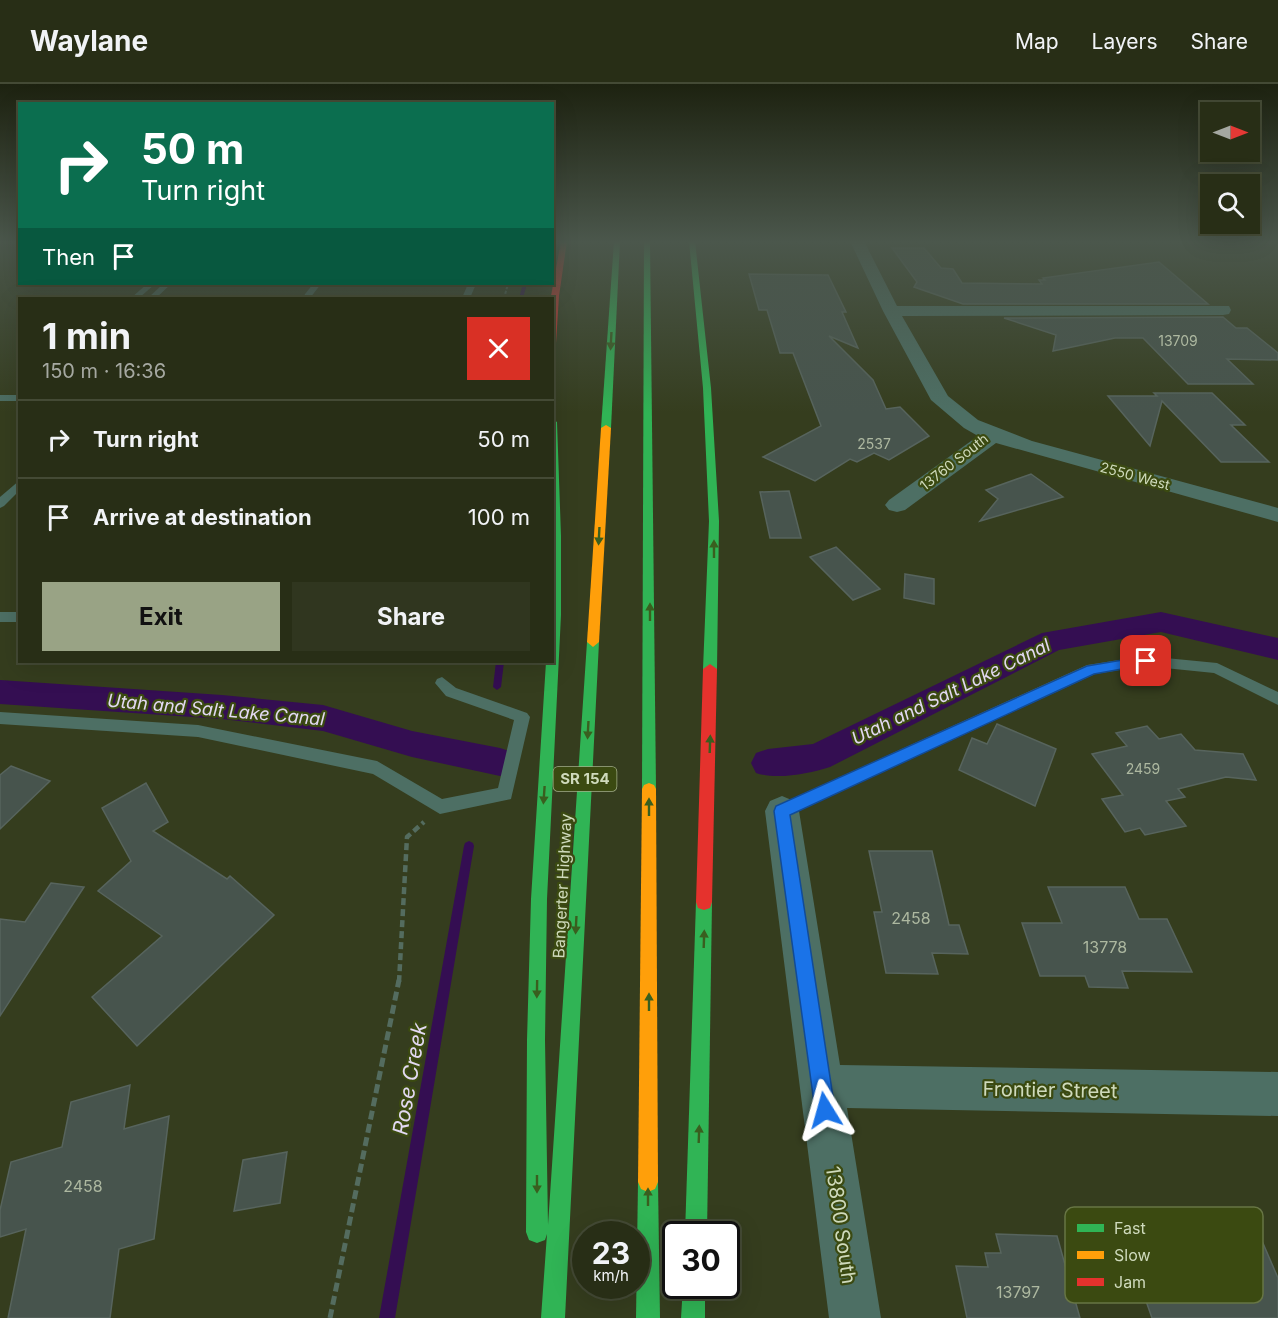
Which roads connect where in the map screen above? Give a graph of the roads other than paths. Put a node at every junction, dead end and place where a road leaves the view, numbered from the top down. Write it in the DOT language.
graph roads {
  1 [pos="614,299"];
  2 [pos="648,299"];
  3 [pos="698,299"];
  4 [pos="885,299"];
  5 [pos="1223,310"];
  6 [pos="891,311"];
  7 [pos="0,398"];
  8 [pos="18,398"];
  9 [pos="993,435"];
  10 [pos="554,479"];
  11 [pos="18,485"];
  12 [pos="0,504"];
  13 [pos="897,505"];
  14 [pos="1278,515"];
  15 [pos="0,617"];
  16 [pos="18,617"];
  17 [pos="554,633"];
  18 [pos="552,663"];
  19 [pos="442,682"];
  20 [pos="1278,699"];
  21 [pos="0,718"];
  22 [pos="782,811"];
  23 [pos="821,1086"];
  24 [pos="1278,1094"];
  25 [pos="696,1221"];
  26 [pos="537,1247"];
  27 [pos="694,1299"];
  28 [pos="553,1318"];
  29 [pos="648,1318"];
  30 [pos="693,1318"];
  31 [pos="855,1318"];
  1 -- 28 [label="highway, Bangerter Highway / SR 154, one-way"];
  29 -- 2 [label="highway, one-way"];
  25 -- 3 [label="highway, one-way"];
  4 -- 6 [label="street, 13760 South"];
  5 -- 6 [label="street"];
  6 -- 9 [label="street, 13760 South"];
  7 -- 8 [label="lane"];
  9 -- 13 [label="street, 13760 South"];
  9 -- 14 [label="street, 2550 West"];
  10 -- 17 [label="highway, one-way"];
  11 -- 12 [label="lane"];
  15 -- 16 [label="lane"];
  18 -- 26 [label="highway, one-way"];
  19 -- 21 [label="lane"];
  20 -- 22 [label="lane"];
  22 -- 23 [label="street, 13800 South"];
  23 -- 24 [label="street, Frontier Street"];
  23 -- 31 [label="street, 13800 South"];
  27 -- 30 [label="highway"];
}
